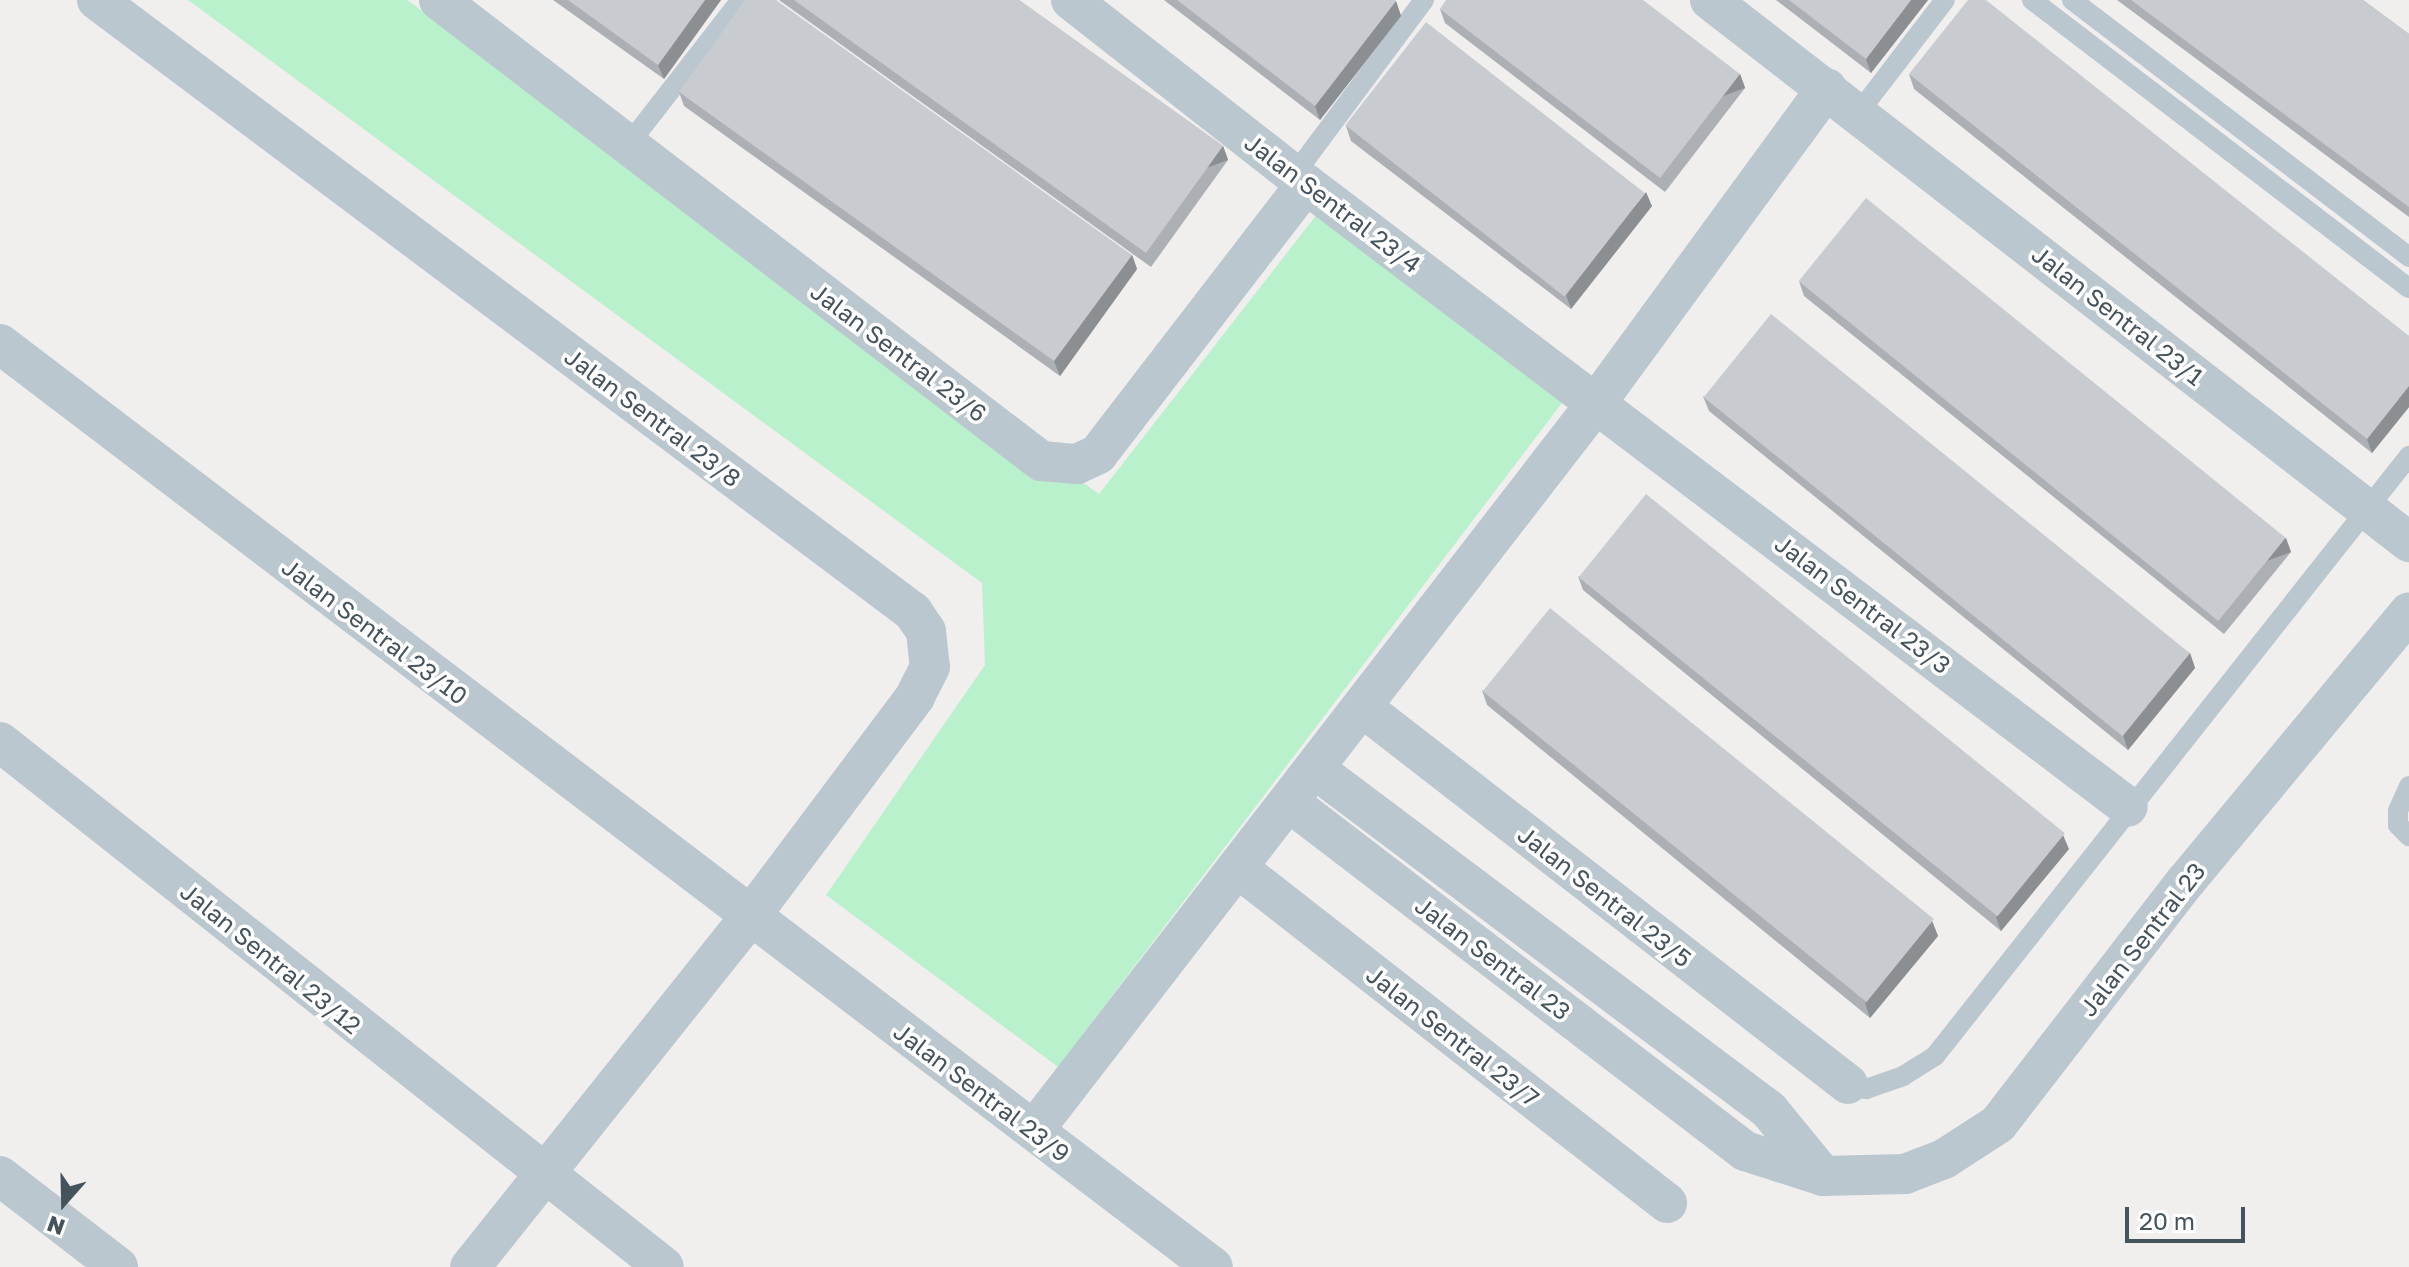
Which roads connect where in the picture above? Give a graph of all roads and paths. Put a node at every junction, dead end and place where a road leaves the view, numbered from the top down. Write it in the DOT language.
graph roads {
  1 [pos="97,0"];
  2 [pos="439,0"];
  3 [pos="741,0"];
  4 [pos="1071,0"];
  5 [pos="1424,0"];
  6 [pos="1710,0"];
  7 [pos="1945,0"];
  8 [pos="2032,0"];
  9 [pos="2072,0"];
  10 [pos="1827,88"];
  11 [pos="1859,112"];
  12 [pos="628,145"];
  13 [pos="1300,180"];
  14 [pos="2409,257"];
  15 [pos="2409,288"];
  16 [pos="0,344"];
  17 [pos="1597,402"];
  18 [pos="2409,456"];
  19 [pos="2366,509"];
  20 [pos="2409,542"];
  21 [pos="2409,612"];
  22 [pos="1362,707"];
  23 [pos="0,742"];
  24 [pos="1315,769"];
  25 [pos="2409,786"];
  26 [pos="1289,802"];
  27 [pos="2128,807"];
  28 [pos="2409,836"];
  29 [pos="1239,869"];
  30 [pos="749,918"];
  31 [pos="1848,1084"];
  32 [pos="1034,1130"];
  33 [pos="543,1174"];
  34 [pos="0,1176"];
  35 [pos="1823,1176"];
  36 [pos="1667,1203"];
  37 [pos="118,1267"];
  38 [pos="470,1267"];
  39 [pos="664,1267"];
  40 [pos="1213,1267"];
  1 -- 30 [label="street, Jalan Sentral 23/8"];
  2 -- 12 [label="street, Jalan Sentral 23/6"];
  3 -- 12 [label="lane"];
  4 -- 13 [label="street, Jalan Sentral 23/4"];
  5 -- 13 [label="lane"];
  6 -- 10 [label="street, Jalan Sentral 23/1"];
  7 -- 11 [label="lane"];
  8 -- 15 [label="lane"];
  9 -- 14 [label="lane"];
  10 -- 11 [label="street, Jalan Sentral 23/1"];
  10 -- 17 [label="street"];
  11 -- 19 [label="street, Jalan Sentral 23/1"];
  12 -- 13 [label="street, Jalan Sentral 23/6"];
  13 -- 17 [label="street, Jalan Sentral 23/4"];
  16 -- 30 [label="street, Jalan Sentral 23/10"];
  17 -- 22 [label="street"];
  17 -- 27 [label="street, Jalan Sentral 23/3"];
  18 -- 19 [label="lane"];
  19 -- 20 [label="street, Jalan Sentral 23/1"];
  19 -- 27 [label="lane"];
  21 -- 35 [label="street, Jalan Sentral 23"];
  22 -- 24 [label="street"];
  22 -- 31 [label="street, Jalan Sentral 23/5"];
  23 -- 33 [label="street, Jalan Sentral 23/12"];
  24 -- 26 [label="street"];
  24 -- 35 [label="street, Jalan Sentral 23"];
  25 -- 28 [label="lane"];
  26 -- 29 [label="street"];
  26 -- 35 [label="street, Jalan Sentral 23"];
  27 -- 31 [label="lane"];
  29 -- 32 [label="street"];
  29 -- 36 [label="street, Jalan Sentral 23/7"];
  30 -- 32 [label="street, Jalan Sentral 23/9"];
  30 -- 33 [label="street, Jalan Sentral 23/8"];
  32 -- 40 [label="street, Jalan Sentral 23/9"];
  33 -- 38 [label="street, Jalan Sentral 23/8"];
  33 -- 39 [label="street, Jalan Sentral 23/12"];
  34 -- 37 [label="street"];
}
